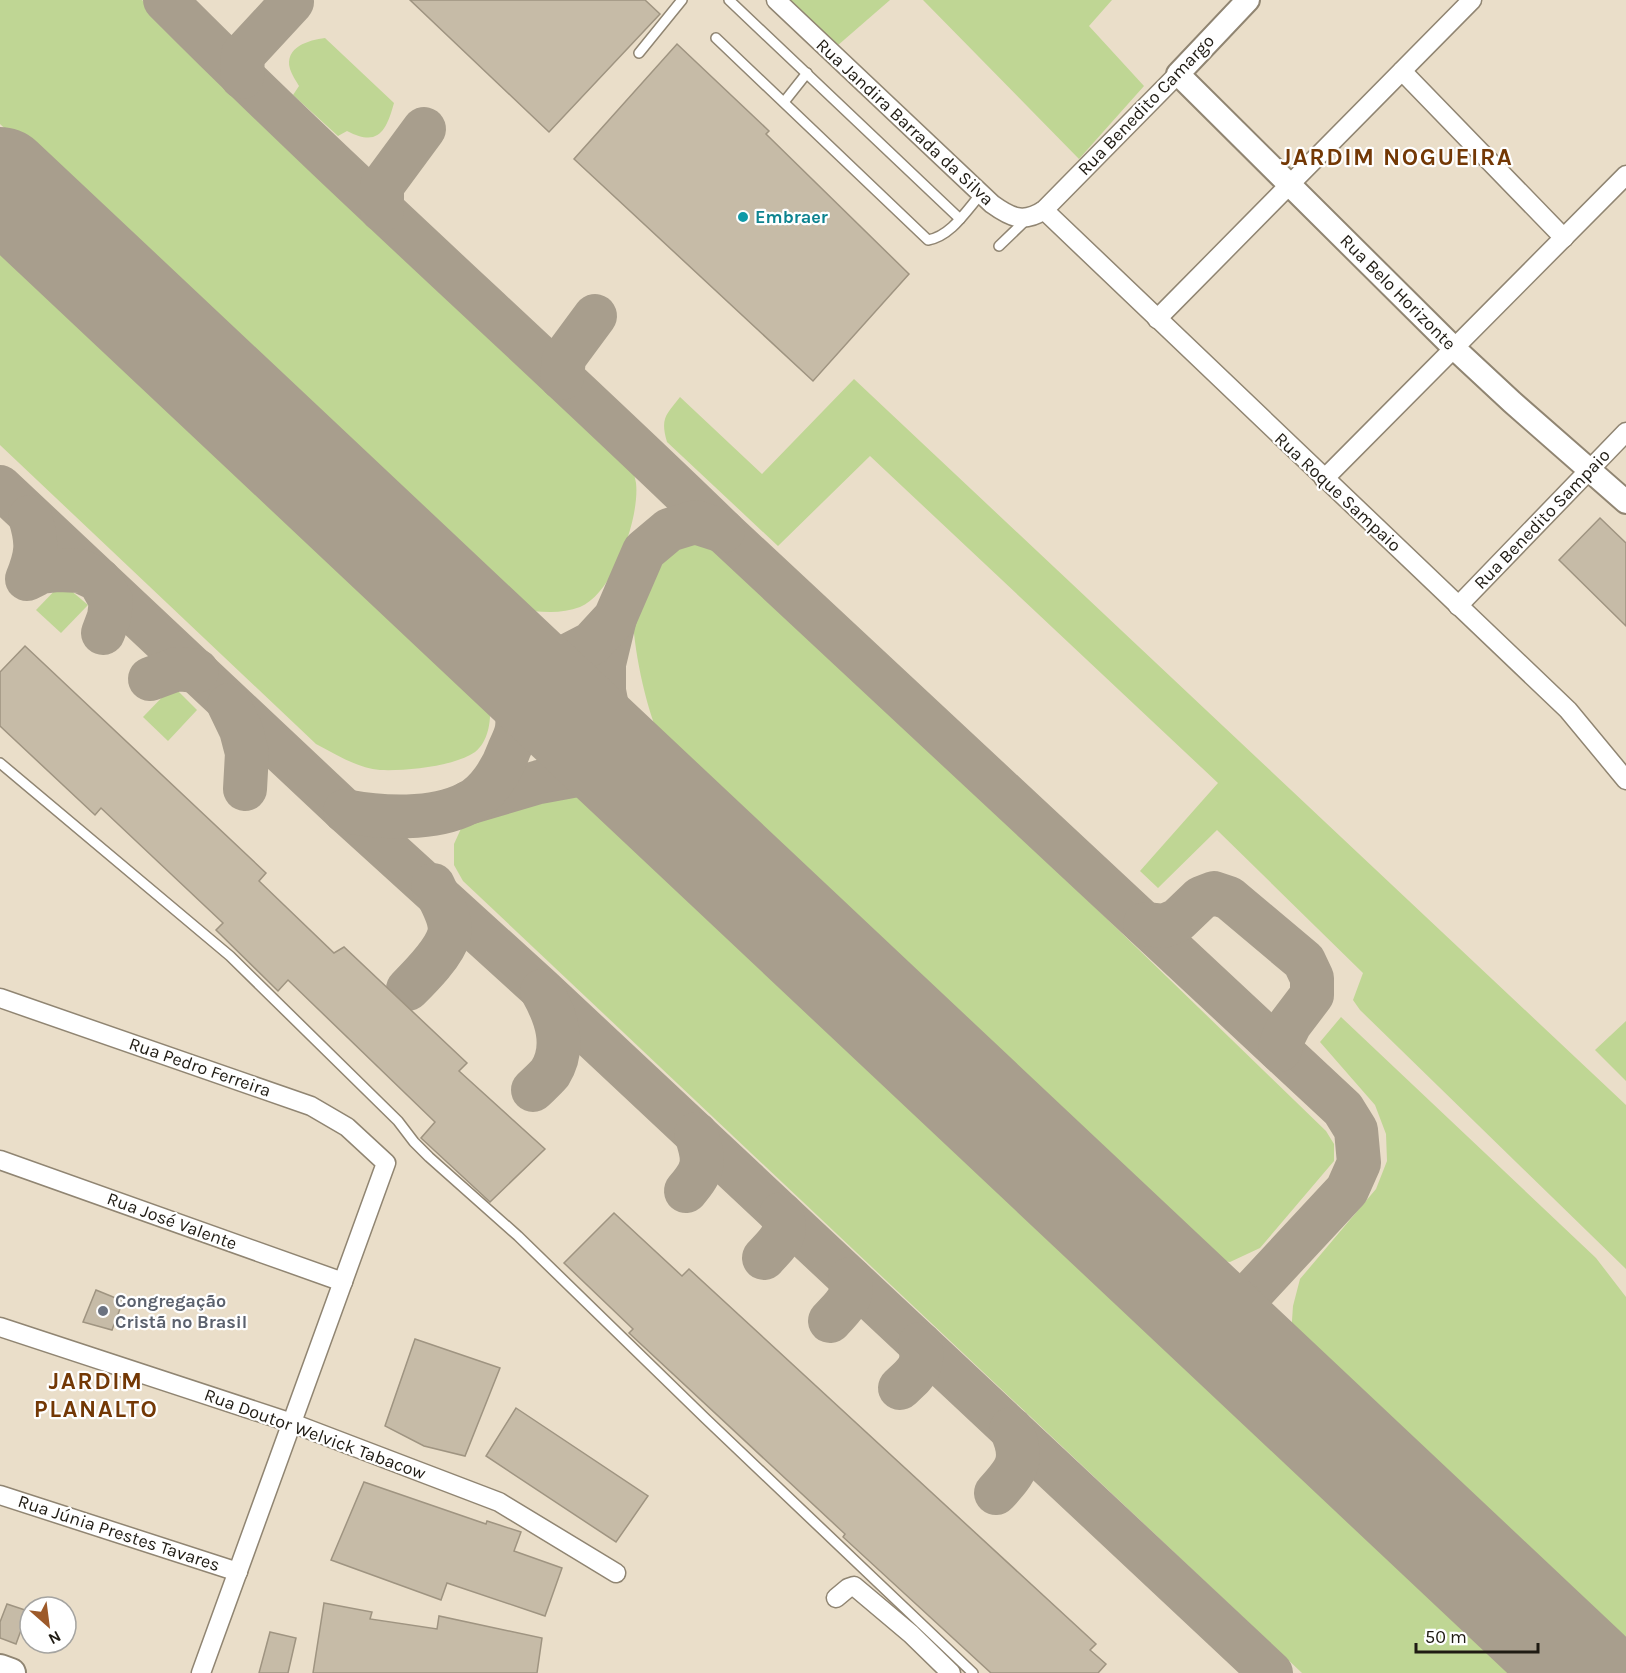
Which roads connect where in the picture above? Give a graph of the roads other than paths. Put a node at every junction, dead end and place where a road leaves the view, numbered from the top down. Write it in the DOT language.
graph roads {
  1 [pos="682,0"];
  2 [pos="729,0"];
  3 [pos="776,0"];
  4 [pos="1248,0"];
  5 [pos="1472,0"];
  6 [pos="716,38"];
  7 [pos="639,53"];
  8 [pos="1402,71"];
  9 [pos="807,74"];
  10 [pos="1178,74"];
  11 [pos="784,102"];
  12 [pos="1626,175"];
  13 [pos="1290,184"];
  14 [pos="981,194"];
  15 [pos="1044,210"];
  16 [pos="960,219"];
  17 [pos="1027,219"];
  18 [pos="1564,238"];
  19 [pos="999,246"];
  20 [pos="1157,320"];
  21 [pos="1455,349"];
  22 [pos="1626,432"];
  23 [pos="1590,470"];
  24 [pos="1323,479"];
  25 [pos="1626,502"];
  26 [pos="1458,606"];
  27 [pos="0,763"];
  28 [pos="1626,780"];
  29 [pos="0,998"];
  30 [pos="0,1160"];
  31 [pos="343,1282"];
  32 [pos="0,1327"];
  33 [pos="292,1423"];
  34 [pos="0,1495"];
  35 [pos="238,1572"];
  36 [pos="616,1573"];
  37 [pos="836,1598"];
  38 [pos="0,1669"];
  39 [pos="11,1673"];
  40 [pos="201,1673"];
  41 [pos="951,1673"];
  42 [pos="973,1673"];
  1 -- 7 [label="lane"];
  2 -- 9 [label="lane"];
  3 -- 14 [label="street, Rua Jandira Barrada da Silva"];
  4 -- 10 [label="street, Rua Benedito Camargo"];
  5 -- 8 [label="street"];
  6 -- 11 [label="lane"];
  8 -- 13 [label="street"];
  8 -- 18 [label="street"];
  9 -- 11 [label="lane"];
  9 -- 16 [label="lane"];
  10 -- 13 [label="street, Rua Belo Horizonte"];
  10 -- 15 [label="street, Rua Benedito Camargo"];
  11 -- 16 [label="lane"];
  12 -- 18 [label="street"];
  13 -- 20 [label="street"];
  13 -- 21 [label="street, Rua Belo Horizonte"];
  14 -- 16 [label="lane"];
  14 -- 17 [label="street, Rua Jandira Barrada da Silva"];
  15 -- 17 [label="street"];
  15 -- 20 [label="street, Rua Roque Sampaio"];
  17 -- 19 [label="lane"];
  18 -- 21 [label="street"];
  20 -- 24 [label="street, Rua Roque Sampaio"];
  21 -- 23 [label="street, Rua Belo Horizonte"];
  21 -- 24 [label="street"];
  22 -- 23 [label="street, Rua Benedito Sampaio"];
  23 -- 25 [label="street, Rua Belo Horizonte"];
  23 -- 26 [label="street, Rua Benedito Sampaio"];
  24 -- 26 [label="street, Rua Roque Sampaio"];
  26 -- 28 [label="street, Rua Roque Sampaio"];
  27 -- 42 [label="lane"];
  29 -- 31 [label="street, Rua Pedro Ferreira"];
  30 -- 31 [label="street, Rua José Valente"];
  31 -- 33 [label="street"];
  32 -- 33 [label="street, Rua Doutor Welvick Tabacow"];
  33 -- 35 [label="street"];
  33 -- 36 [label="street, Rua Doutor Welvick Tabacow"];
  34 -- 35 [label="street, Rua Júnia Prestes Tavares"];
  35 -- 40 [label="street"];
  37 -- 41 [label="street"];
  38 -- 39 [label="main road"];
}
